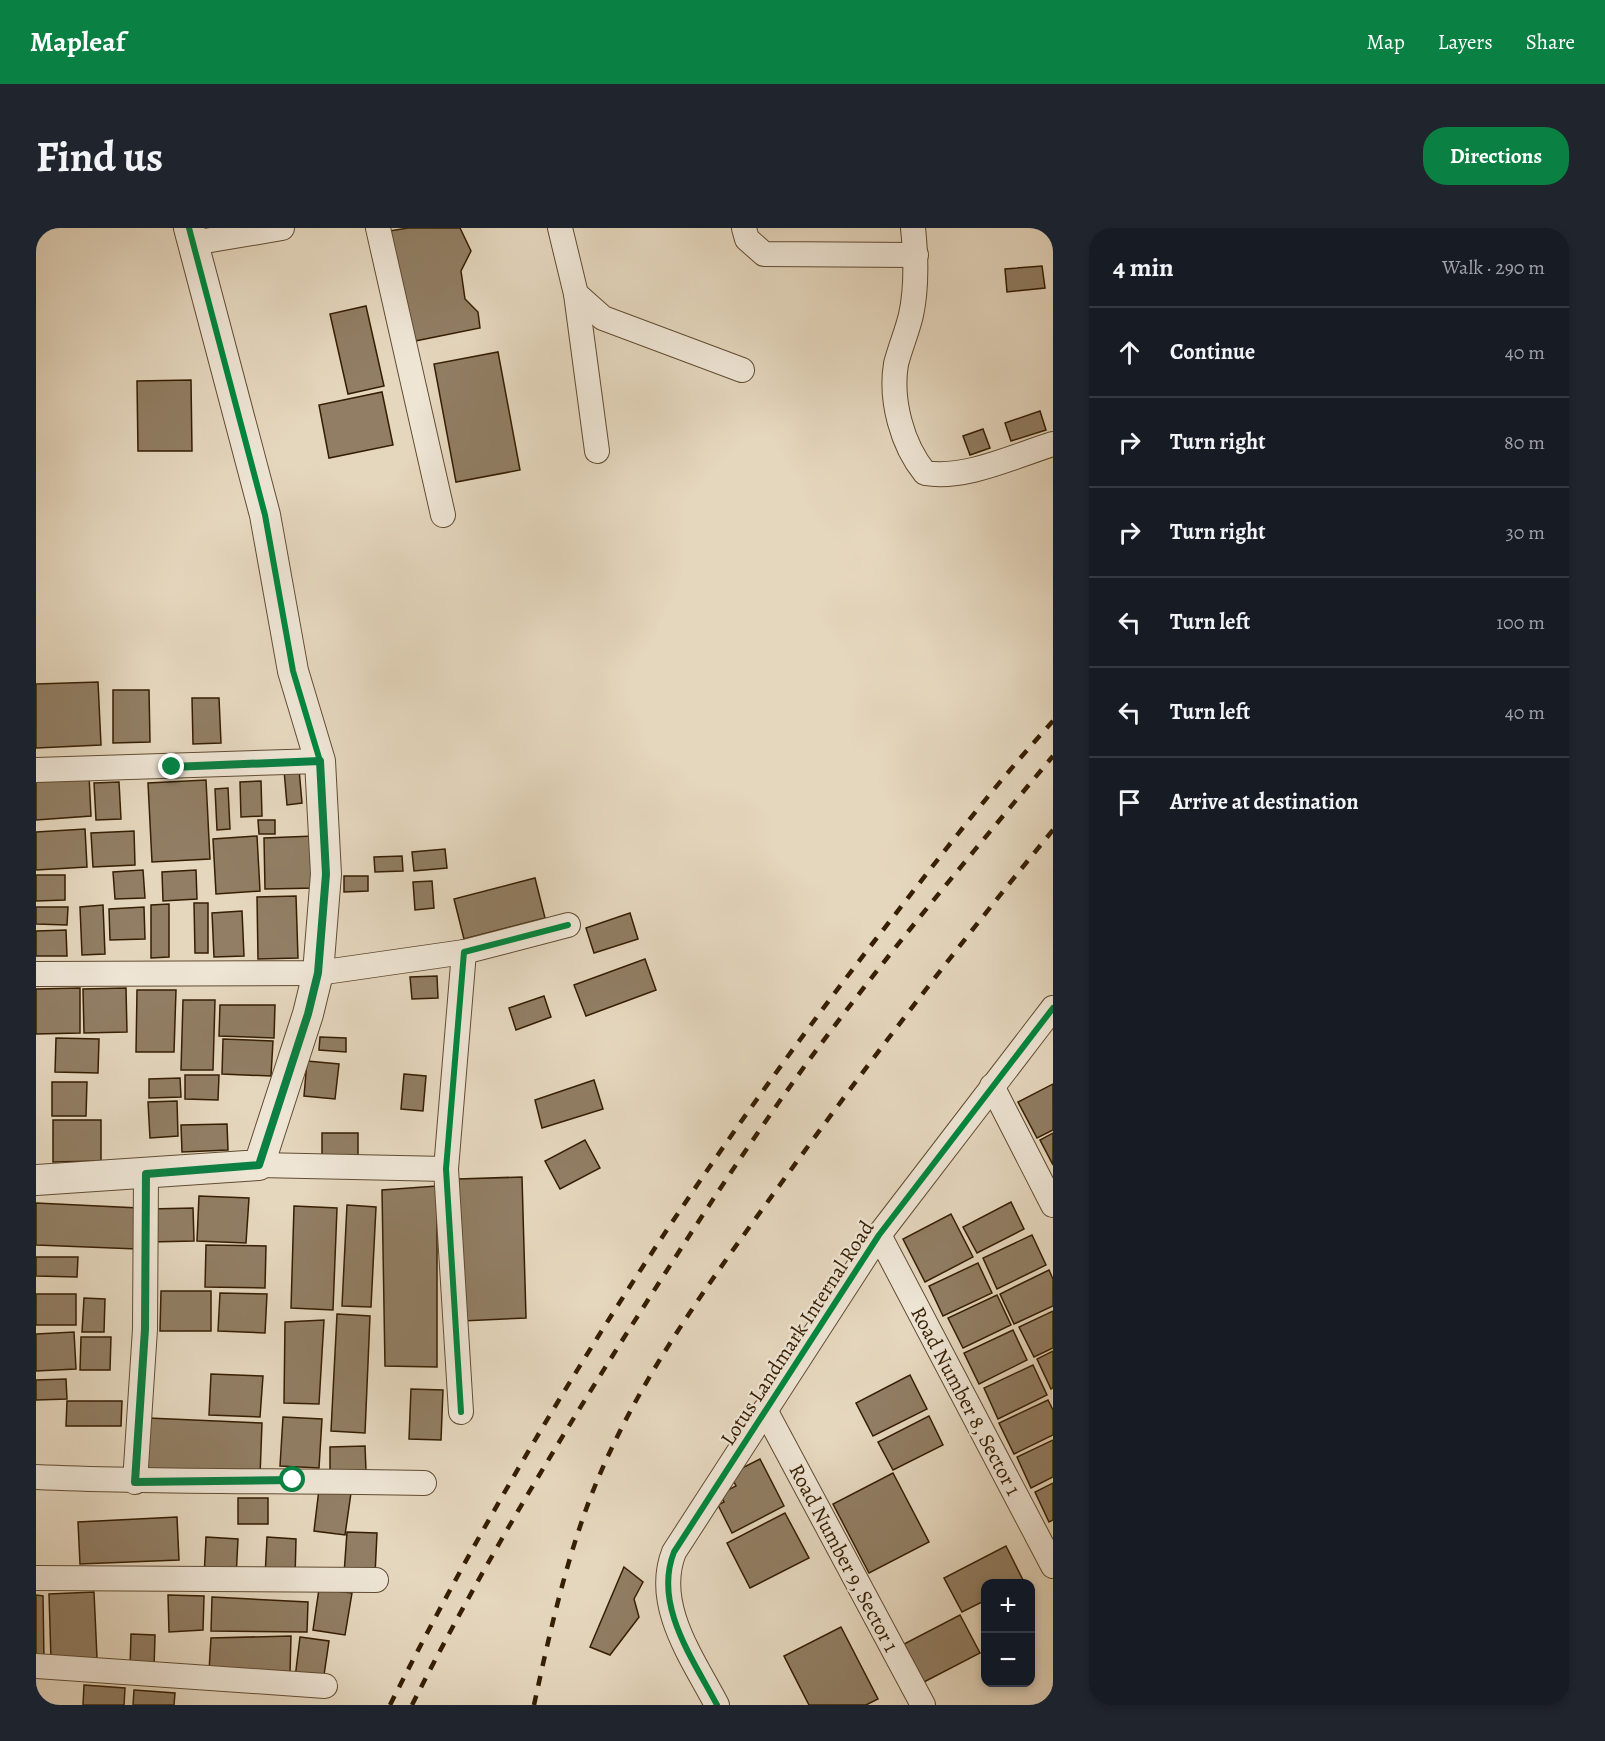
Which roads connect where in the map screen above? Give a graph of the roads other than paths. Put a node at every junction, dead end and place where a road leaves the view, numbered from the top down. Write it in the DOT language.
graph roads {
  1 [pos="282,228"];
  2 [pos="378,228"];
  3 [pos="560,228"];
  4 [pos="744,228"];
  5 [pos="913,228"];
  6 [pos="191,235"];
  7 [pos="916,255"];
  8 [pos="576,294"];
  9 [pos="742,370"];
  10 [pos="1053,444"];
  11 [pos="597,451"];
  12 [pos="443,515"];
  13 [pos="320,761"];
  14 [pos="36,770"];
  15 [pos="568,925"];
  16 [pos="464,952"];
  17 [pos="318,973"];
  18 [pos="36,974"];
  19 [pos="1053,1008"];
  20 [pos="992,1086"];
  21 [pos="259,1165"];
  22 [pos="446,1169"];
  23 [pos="146,1174"];
  24 [pos="36,1180"];
  25 [pos="1053,1204"];
  26 [pos="879,1235"];
  27 [pos="765,1410"];
  28 [pos="461,1412"];
  29 [pos="36,1477"];
  30 [pos="135,1482"];
  31 [pos="424,1483"];
  32 [pos="1053,1566"];
  33 [pos="36,1578"];
  34 [pos="376,1580"];
  35 [pos="36,1666"];
  36 [pos="325,1686"];
  37 [pos="717,1705"];
  38 [pos="923,1705"];
  1 -- 6 [label="street"];
  2 -- 12 [label="street"];
  3 -- 8 [label="street"];
  4 -- 7 [label="street"];
  5 -- 7 [label="street"];
  6 -- 13 [label="street"];
  7 -- 10 [label="street"];
  8 -- 9 [label="street"];
  8 -- 11 [label="street"];
  13 -- 14 [label="street"];
  13 -- 17 [label="street"];
  15 -- 16 [label="street"];
  16 -- 17 [label="street"];
  16 -- 22 [label="street"];
  17 -- 18 [label="street"];
  17 -- 21 [label="street"];
  19 -- 20 [label="street, Lotus Landmark Internal Road"];
  20 -- 25 [label="street"];
  20 -- 26 [label="street, Lotus Landmark Internal Road"];
  21 -- 22 [label="street"];
  21 -- 23 [label="street"];
  22 -- 28 [label="street"];
  23 -- 24 [label="street"];
  23 -- 30 [label="street"];
  26 -- 27 [label="street, Lotus Landmark Internal Road"];
  26 -- 32 [label="street, Road Number 8, Sector 1"];
  27 -- 37 [label="street, Lotus Landmark Internal Road"];
  27 -- 38 [label="street, Road Number 9, Sector 1"];
  29 -- 30 [label="street"];
  30 -- 31 [label="street"];
  33 -- 34 [label="street"];
  35 -- 36 [label="street"];
}
